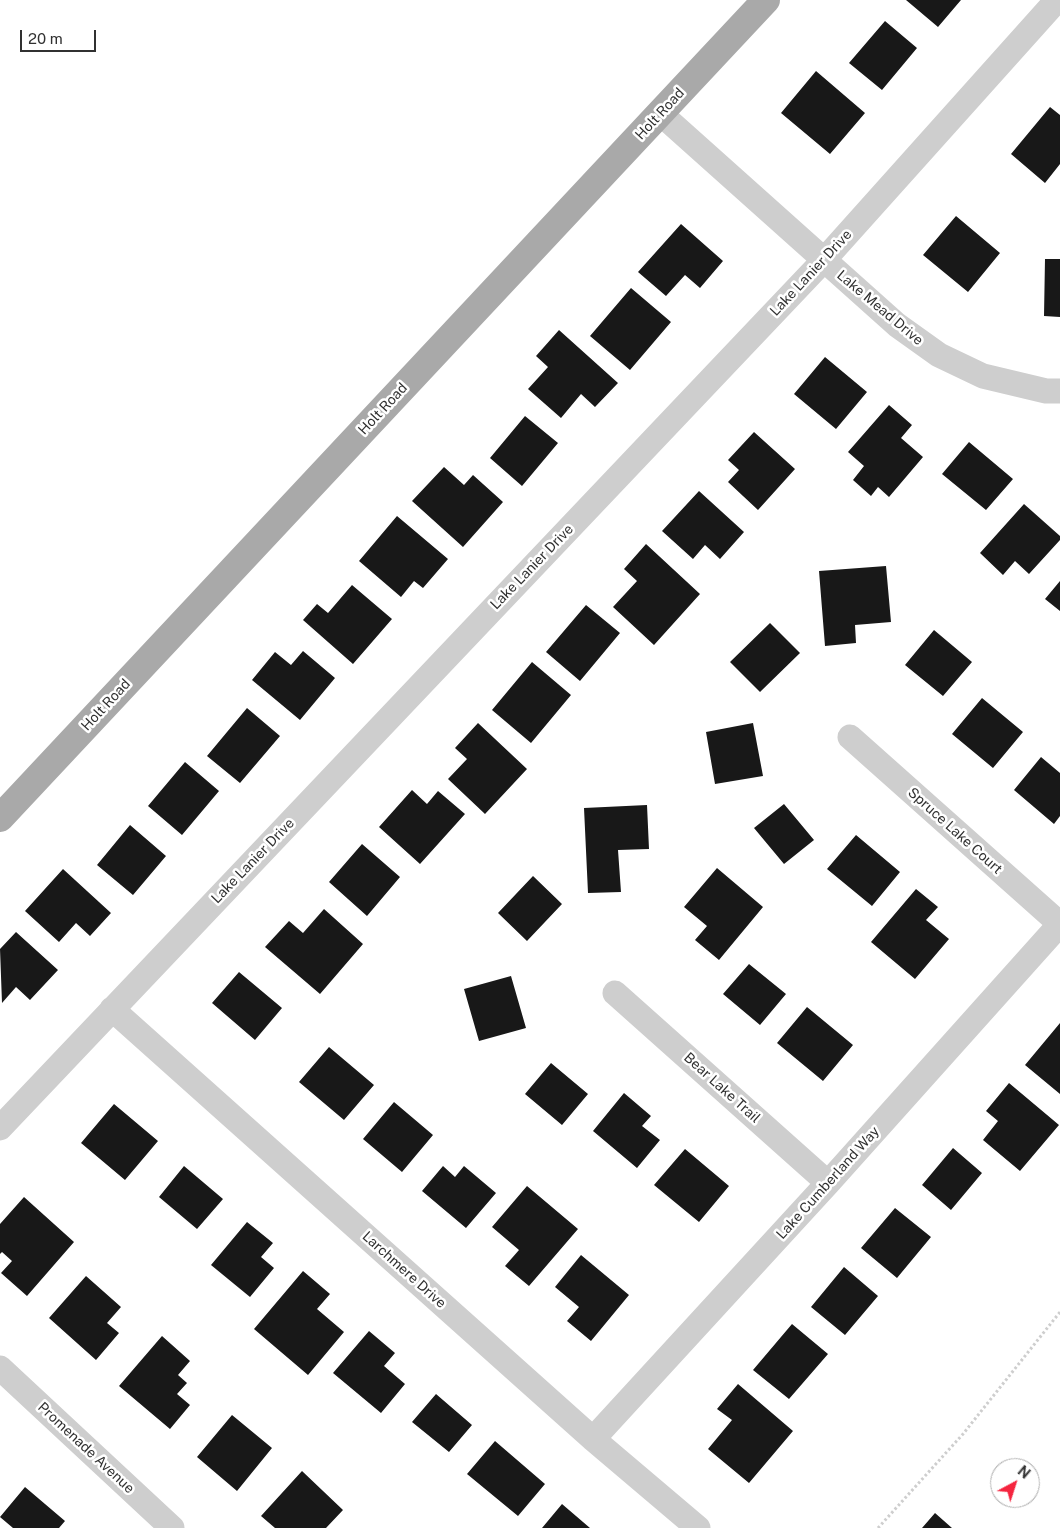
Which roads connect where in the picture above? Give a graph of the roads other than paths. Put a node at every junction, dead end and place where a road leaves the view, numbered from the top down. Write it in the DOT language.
graph roads {
  1 [pos="766,0"];
  2 [pos="1057,0"];
  3 [pos="660,114"];
  4 [pos="824,260"];
  5 [pos="1060,391"];
  6 [pos="850,737"];
  7 [pos="0,818"];
  8 [pos="1060,924"];
  9 [pos="615,993"];
  10 [pos="112,1009"];
  11 [pos="0,1128"];
  12 [pos="828,1183"];
  13 [pos="0,1368"];
  14 [pos="593,1439"];
  15 [pos="172,1528"];
  16 [pos="698,1528"];
  1 -- 3 [label="main road, Holt Road"];
  2 -- 4 [label="street, Lake Lanier Drive"];
  3 -- 4 [label="street, Lake Mead Drive"];
  3 -- 7 [label="main road, Holt Road"];
  4 -- 5 [label="street, Lake Mead Drive"];
  4 -- 10 [label="street, Lake Lanier Drive"];
  6 -- 8 [label="street, Spruce Lake Court"];
  8 -- 12 [label="street, Lake Cumberland Way"];
  9 -- 12 [label="street, Bear Lake Trail"];
  10 -- 11 [label="street, Lake Lanier Drive"];
  10 -- 14 [label="street, Larchmere Drive"];
  12 -- 14 [label="street, Lake Cumberland Way"];
  13 -- 15 [label="street, Promenade Avenue"];
  14 -- 16 [label="street, Larchmere Drive"];
}
